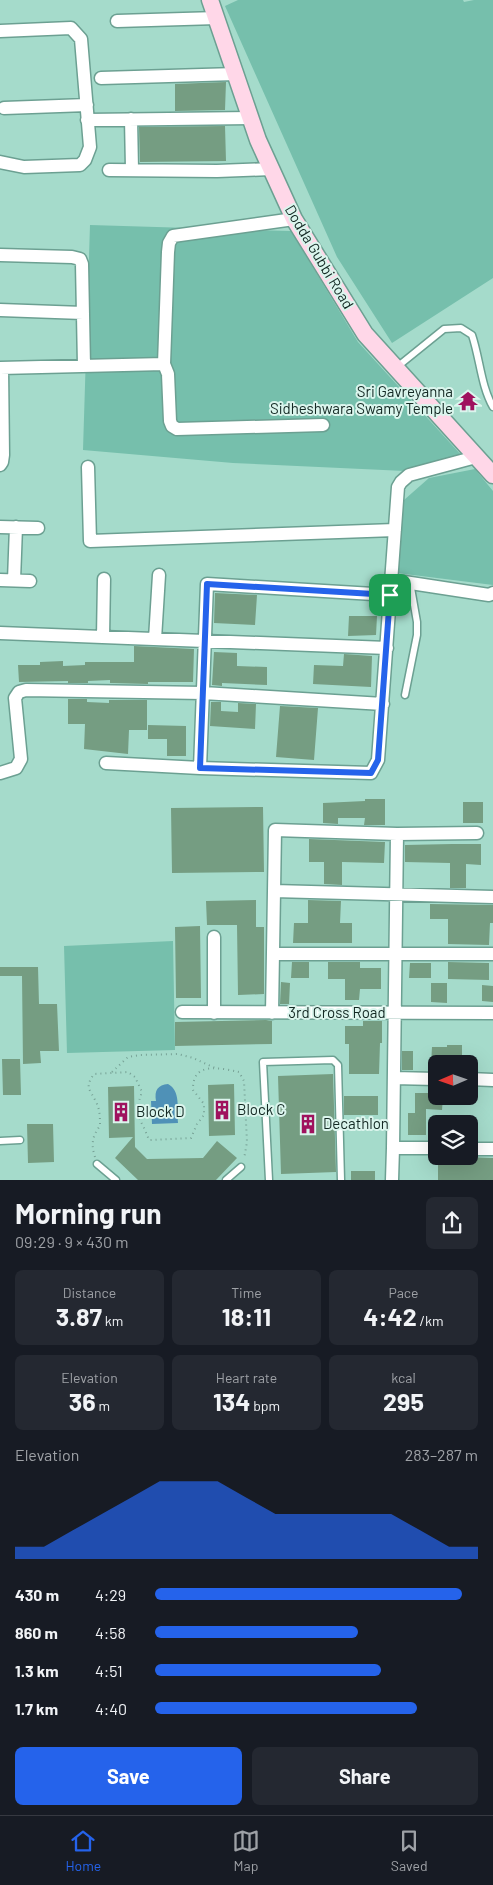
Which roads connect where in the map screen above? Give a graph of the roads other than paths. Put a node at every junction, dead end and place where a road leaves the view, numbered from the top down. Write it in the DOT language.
graph roads {
  1 [pos="210,0"];
  2 [pos="217,18"];
  3 [pos="117,21"];
  4 [pos="0,31"];
  5 [pos="236,74"];
  6 [pos="101,78"];
  7 [pos="87,105"];
  8 [pos="4,108"];
  9 [pos="251,118"];
  10 [pos="131,119"];
  11 [pos="87,120"];
  12 [pos="0,162"];
  13 [pos="132,169"];
  14 [pos="271,169"];
  15 [pos="109,170"];
  16 [pos="294,219"];
  17 [pos="0,255"];
  18 [pos="0,310"];
  19 [pos="83,312"];
  20 [pos="164,364"];
  21 [pos="84,366"];
  22 [pos="1,368"];
  23 [pos="396,368"];
  24 [pos="493,407"];
  25 [pos="323,425"];
  26 [pos="476,457"];
  27 [pos="0,465"];
  28 [pos="88,467"];
  29 [pos="493,476"];
  30 [pos="0,526"];
  31 [pos="16,527"];
  32 [pos="38,528"];
  33 [pos="395,530"];
  34 [pos="159,575"];
  35 [pos="104,579"];
  36 [pos="0,580"];
  37 [pos="14,580"];
  38 [pos="391,580"];
  39 [pos="30,581"];
  40 [pos="410,582"];
  41 [pos="493,593"];
  42 [pos="390,595"];
  43 [pos="0,633"];
  44 [pos="103,637"];
  45 [pos="155,639"];
  46 [pos="205,641"];
  47 [pos="387,648"];
  48 [pos="203,693"];
  49 [pos="405,695"];
  50 [pos="383,704"];
  51 [pos="106,763"];
  52 [pos="200,768"];
  53 [pos="0,773"];
  54 [pos="477,832"];
  55 [pos="396,834"];
  56 [pos="274,891"];
  57 [pos="396,895"];
  58 [pos="493,897"];
  59 [pos="214,937"];
  60 [pos="395,953"];
  61 [pos="273,954"];
  62 [pos="493,954"];
  63 [pos="182,1012"];
  64 [pos="214,1013"];
  65 [pos="272,1013"];
  66 [pos="394,1013"];
  67 [pos="493,1013"];
  68 [pos="394,1078"];
  69 [pos="428,1079"];
  70 [pos="478,1080"];
  71 [pos="493,1080"];
  72 [pos="20,1140"];
  73 [pos="0,1141"];
  74 [pos="393,1148"];
  75 [pos="428,1148"];
  76 [pos="478,1149"];
  77 [pos="493,1149"];
  78 [pos="97,1164"];
  79 [pos="241,1167"];
  80 [pos="116,1180"];
  81 [pos="226,1180"];
  82 [pos="268,1180"];
  83 [pos="341,1180"];
  84 [pos="392,1180"];
  1 -- 2 [label="street, Dodda Gubbi Road"];
  2 -- 3 [label="street"];
  2 -- 5 [label="street, Dodda Gubbi Road"];
  4 -- 7 [label="street"];
  5 -- 6 [label="street"];
  5 -- 9 [label="street, Dodda Gubbi Road"];
  7 -- 8 [label="street"];
  7 -- 11 [label="street"];
  9 -- 10 [label="street"];
  9 -- 14 [label="street, Dodda Gubbi Road"];
  10 -- 11 [label="street"];
  10 -- 13 [label="street"];
  11 -- 12 [label="street"];
  13 -- 14 [label="street"];
  13 -- 15 [label="street"];
  14 -- 16 [label="street, Dodda Gubbi Road"];
  16 -- 20 [label="street"];
  16 -- 23 [label="street, Dodda Gubbi Road"];
  17 -- 19 [label="street"];
  18 -- 19 [label="street"];
  19 -- 21 [label="street"];
  20 -- 21 [label="street"];
  20 -- 25 [label="street"];
  21 -- 22 [label="street"];
  22 -- 27 [label="street"];
  23 -- 24 [label="lane"];
  23 -- 26 [label="street, Dodda Gubbi Road"];
  26 -- 29 [label="street, Dodda Gubbi Road"];
  26 -- 33 [label="street"];
  28 -- 33 [label="street"];
  30 -- 31 [label="street"];
  31 -- 32 [label="street"];
  31 -- 37 [label="street"];
  33 -- 38 [label="street"];
  34 -- 45 [label="street"];
  35 -- 44 [label="street"];
  36 -- 37 [label="street"];
  37 -- 39 [label="street"];
  38 -- 40 [label="street"];
  38 -- 42 [label="street"];
  40 -- 41 [label="street"];
  40 -- 49 [label="lane"];
  42 -- 46 [label="street"];
  42 -- 47 [label="street"];
  43 -- 44 [label="street"];
  44 -- 45 [label="street"];
  45 -- 46 [label="street"];
  46 -- 47 [label="street"];
  46 -- 48 [label="street"];
  47 -- 50 [label="street"];
  48 -- 50 [label="street"];
  48 -- 52 [label="street"];
  48 -- 53 [label="street"];
  50 -- 52 [label="street"];
  51 -- 52 [label="street"];
  54 -- 55 [label="street"];
  55 -- 56 [label="street"];
  55 -- 57 [label="street"];
  56 -- 57 [label="street"];
  56 -- 61 [label="street"];
  57 -- 58 [label="street"];
  57 -- 60 [label="street"];
  59 -- 64 [label="street"];
  60 -- 61 [label="street"];
  60 -- 62 [label="street"];
  60 -- 66 [label="street"];
  61 -- 65 [label="street"];
  63 -- 64 [label="street, 3rd Cross Road"];
  64 -- 65 [label="street, 3rd Cross Road"];
  65 -- 66 [label="street, 3rd Cross Road"];
  66 -- 67 [label="street, 3rd Cross Road"];
  66 -- 68 [label="street"];
  68 -- 69 [label="street"];
  68 -- 74 [label="street"];
  70 -- 71 [label="street"];
  72 -- 73 [label="lane"];
  74 -- 75 [label="street"];
  74 -- 84 [label="street"];
  76 -- 77 [label="street"];
  78 -- 80 [label="lane"];
  79 -- 81 [label="lane"];
  82 -- 83 [label="lane"];
}
